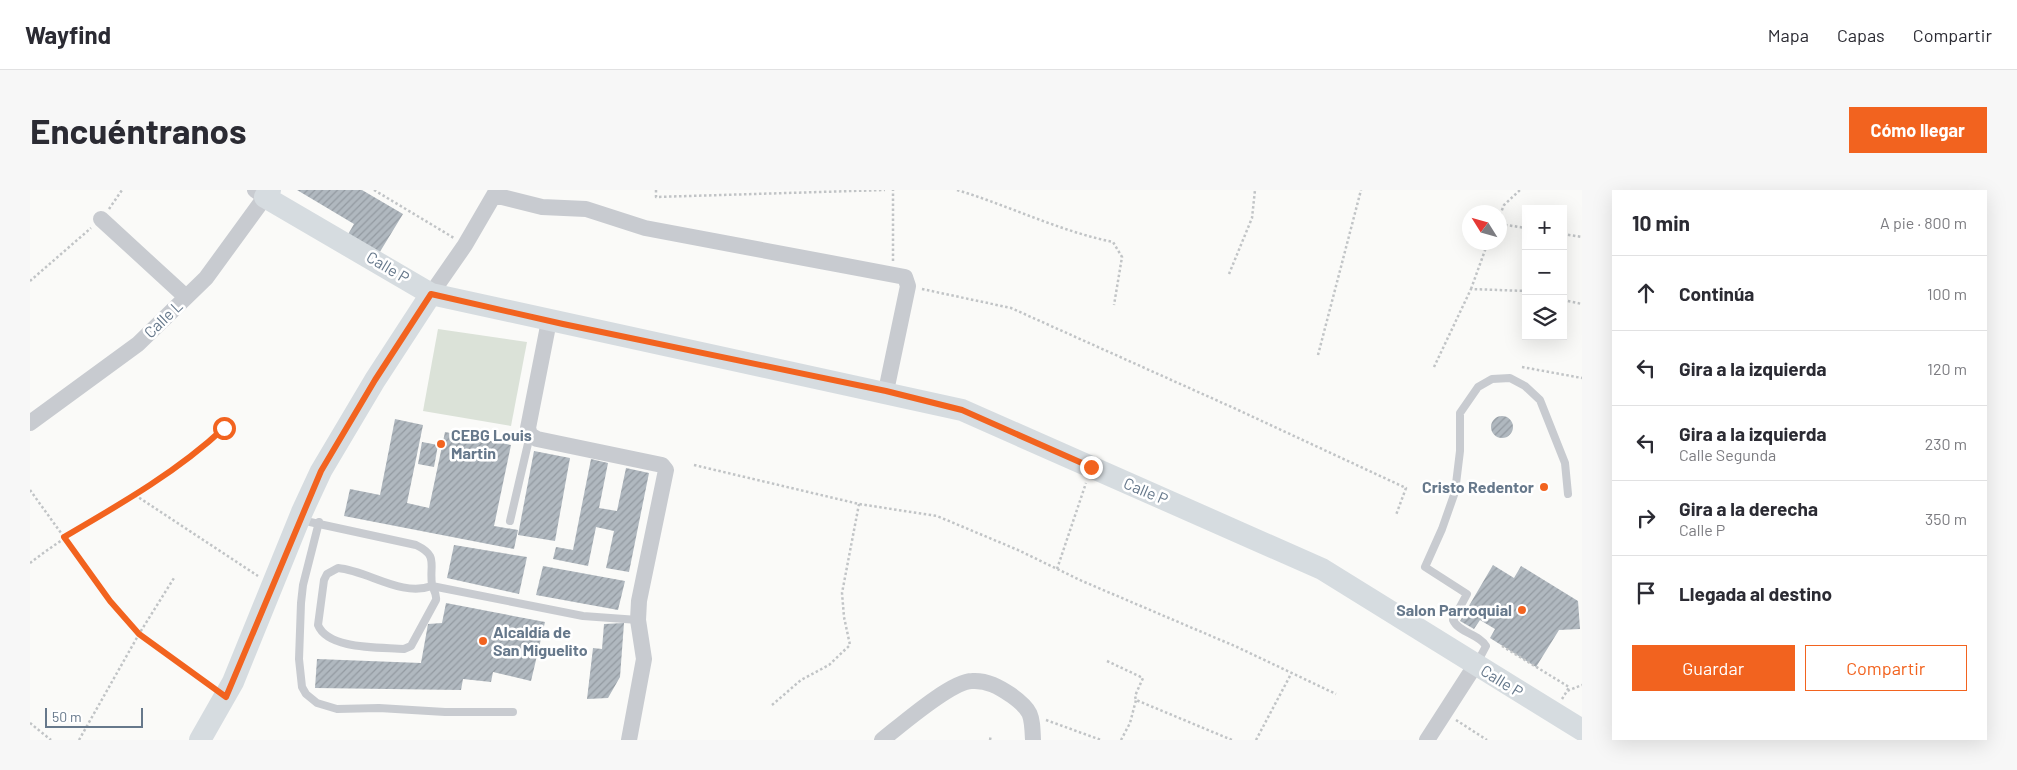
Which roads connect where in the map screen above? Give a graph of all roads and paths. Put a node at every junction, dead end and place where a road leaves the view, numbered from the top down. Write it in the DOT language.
graph roads {
  1 [pos="122,190"];
  2 [pos="374,190"];
  3 [pos="385,190"];
  4 [pos="656,190"];
  5 [pos="884,190"];
  6 [pos="893,190"];
  7 [pos="957,190"];
  8 [pos="1254,190"];
  9 [pos="1361,190"];
  10 [pos="1520,190"];
  11 [pos="263,192"];
  12 [pos="496,192"];
  13 [pos="382,194"];
  14 [pos="1504,205"];
  15 [pos="102,219"];
  16 [pos="1507,225"];
  17 [pos="1522,227"];
  18 [pos="1567,235"];
  19 [pos="1582,237"];
  20 [pos="465,245"];
  21 [pos="1485,250"];
  22 [pos="892,273"];
  23 [pos="1229,274"];
  24 [pos="30,280"];
  25 [pos="908,286"];
  26 [pos="1471,289"];
  27 [pos="1522,291"];
  28 [pos="431,294"];
  29 [pos="186,297"];
  30 [pos="1567,301"];
  31 [pos="1582,304"];
  32 [pos="1114,305"];
  33 [pos="549,321"];
  34 [pos="1318,355"];
  35 [pos="1522,366"];
  36 [pos="1434,367"];
  37 [pos="1582,378"];
  38 [pos="886,391"];
  39 [pos="30,423"];
  40 [pos="224,428"];
  41 [pos="530,435"];
  42 [pos="694,465"];
  43 [pos="1091,467"];
  44 [pos="30,490"];
  45 [pos="1568,494"];
  46 [pos="135,495"];
  47 [pos="859,504"];
  48 [pos="1396,515"];
  49 [pos="510,521"];
  50 [pos="64,537"];
  51 [pos="30,563"];
  52 [pos="1057,569"];
  53 [pos="174,578"];
  54 [pos="261,578"];
  55 [pos="432,586"];
  56 [pos="638,620"];
  57 [pos="139,634"];
  58 [pos="1502,646"];
  59 [pos="1107,661"];
  60 [pos="1476,664"];
  61 [pos="1291,674"];
  62 [pos="1582,685"];
  63 [pos="1567,691"];
  64 [pos="1336,694"];
  65 [pos="226,697"];
  66 [pos="1136,700"];
  67 [pos="1559,703"];
  68 [pos="772,705"];
  69 [pos="513,712"];
  70 [pos="1444,713"];
  71 [pos="1032,715"];
  72 [pos="30,723"];
  73 [pos="1582,730"];
  74 [pos="991,735"];
  75 [pos="51,740"];
  76 [pos="79,740"];
  77 [pos="200,740"];
  78 [pos="629,740"];
  79 [pos="882,740"];
  80 [pos="990,740"];
  81 [pos="1033,740"];
  82 [pos="1101,740"];
  83 [pos="1121,740"];
  84 [pos="1232,740"];
  85 [pos="1256,740"];
  86 [pos="1427,740"];
  87 [pos="1488,740"];
  1 -- 15 [label="path"];
  2 -- 13 [label="path"];
  3 -- 13 [label="path"];
  4 -- 5 [label="path"];
  6 -- 22 [label="path"];
  7 -- 32 [label="path"];
  8 -- 23 [label="path"];
  9 -- 34 [label="path"];
  10 -- 14 [label="path"];
  11 -- 28 [label="street, Calle P"];
  11 -- 29 [label="street, Calle L"];
  12 -- 20 [label="street"];
  12 -- 22 [label="street"];
  13 -- 20 [label="path"];
  15 -- 24 [label="path"];
  15 -- 29 [label="street"];
  16 -- 17 [label="path"];
  18 -- 19 [label="path"];
  20 -- 28 [label="street"];
  21 -- 26 [label="path"];
  22 -- 25 [label="street"];
  25 -- 38 [label="street"];
  25 -- 48 [label="path"];
  26 -- 27 [label="path"];
  26 -- 36 [label="path"];
  28 -- 33 [label="street, Calle P"];
  28 -- 65 [label="street"];
  29 -- 39 [label="street, Calle L"];
  30 -- 31 [label="path"];
  33 -- 38 [label="street, Calle P"];
  33 -- 41 [label="street"];
  35 -- 37 [label="path"];
  38 -- 43 [label="street, Calle P"];
  40 -- 46 [label="path"];
  41 -- 49 [label="lane"];
  41 -- 56 [label="street"];
  42 -- 47 [label="path"];
  43 -- 52 [label="path"];
  43 -- 60 [label="street, Calle P"];
  44 -- 50 [label="path"];
  45 -- 60 [label="lane"];
  46 -- 50 [label="path"];
  46 -- 54 [label="path"];
  47 -- 52 [label="path"];
  47 -- 68 [label="path"];
  50 -- 51 [label="path"];
  50 -- 57 [label="path"];
  52 -- 61 [label="path"];
  53 -- 57 [label="path"];
  55 -- 55 [label="lane"];
  55 -- 56 [label="lane"];
  55 -- 69 [label="lane"];
  56 -- 78 [label="street"];
  57 -- 65 [label="path"];
  57 -- 76 [label="path"];
  58 -- 63 [label="path"];
  59 -- 66 [label="path"];
  60 -- 70 [label="street"];
  60 -- 73 [label="street, Calle P"];
  61 -- 64 [label="path"];
  61 -- 85 [label="path"];
  62 -- 63 [label="path"];
  63 -- 67 [label="path"];
  65 -- 77 [label="street"];
  66 -- 83 [label="path"];
  66 -- 84 [label="path"];
  70 -- 86 [label="street"];
  70 -- 87 [label="path"];
  71 -- 79 [label="street"];
  71 -- 81 [label="street"];
  71 -- 82 [label="path"];
  72 -- 75 [label="path"];
  74 -- 80 [label="path"];
}
